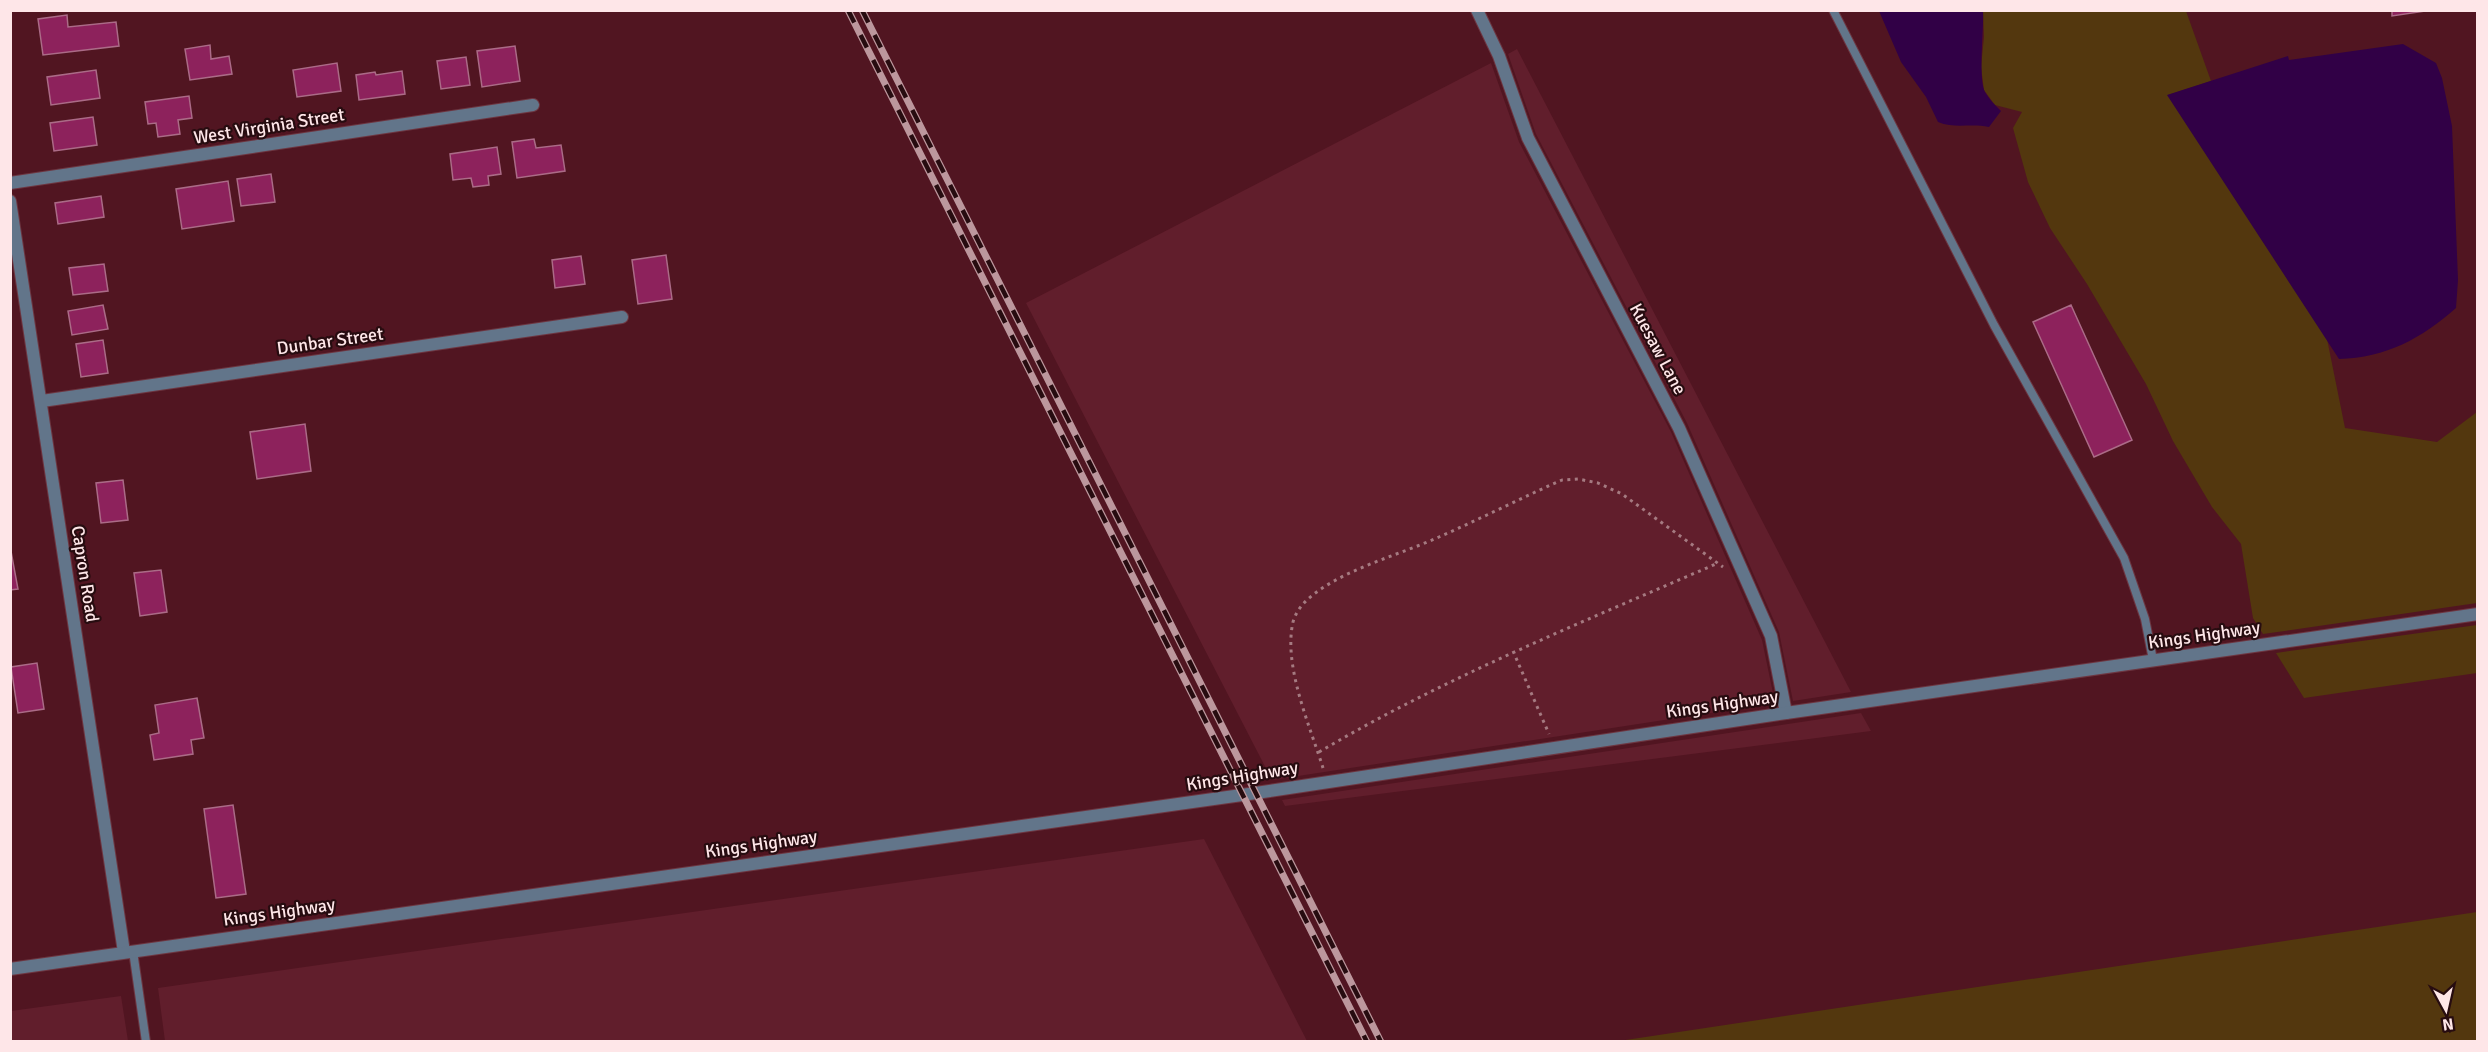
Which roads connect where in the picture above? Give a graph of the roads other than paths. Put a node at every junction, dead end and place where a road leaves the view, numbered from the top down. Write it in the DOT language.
graph roads {
  1 [pos="1477,10"];
  2 [pos="1833,10"];
  3 [pos="533,105"];
  4 [pos="10,183"];
  5 [pos="10,201"];
  6 [pos="12,218"];
  7 [pos="622,317"];
  8 [pos="42,401"];
  9 [pos="2478,614"];
  10 [pos="2153,660"];
  11 [pos="1786,713"];
  12 [pos="128,952"];
  13 [pos="10,969"];
  14 [pos="146,1041"];
  1 -- 11 [label="street, Kuesaw Lane"];
  2 -- 10 [label="lane"];
  3 -- 4 [label="street, West Virginia Street"];
  5 -- 6 [label="street, Capron Road"];
  6 -- 8 [label="street, Capron Road"];
  7 -- 8 [label="street, Dunbar Street"];
  8 -- 12 [label="street, Capron Road"];
  9 -- 10 [label="street, Kings Highway"];
  10 -- 11 [label="street, Kings Highway"];
  11 -- 12 [label="street, Kings Highway"];
  12 -- 13 [label="street, Kings Highway"];
  12 -- 14 [label="lane"];
}
